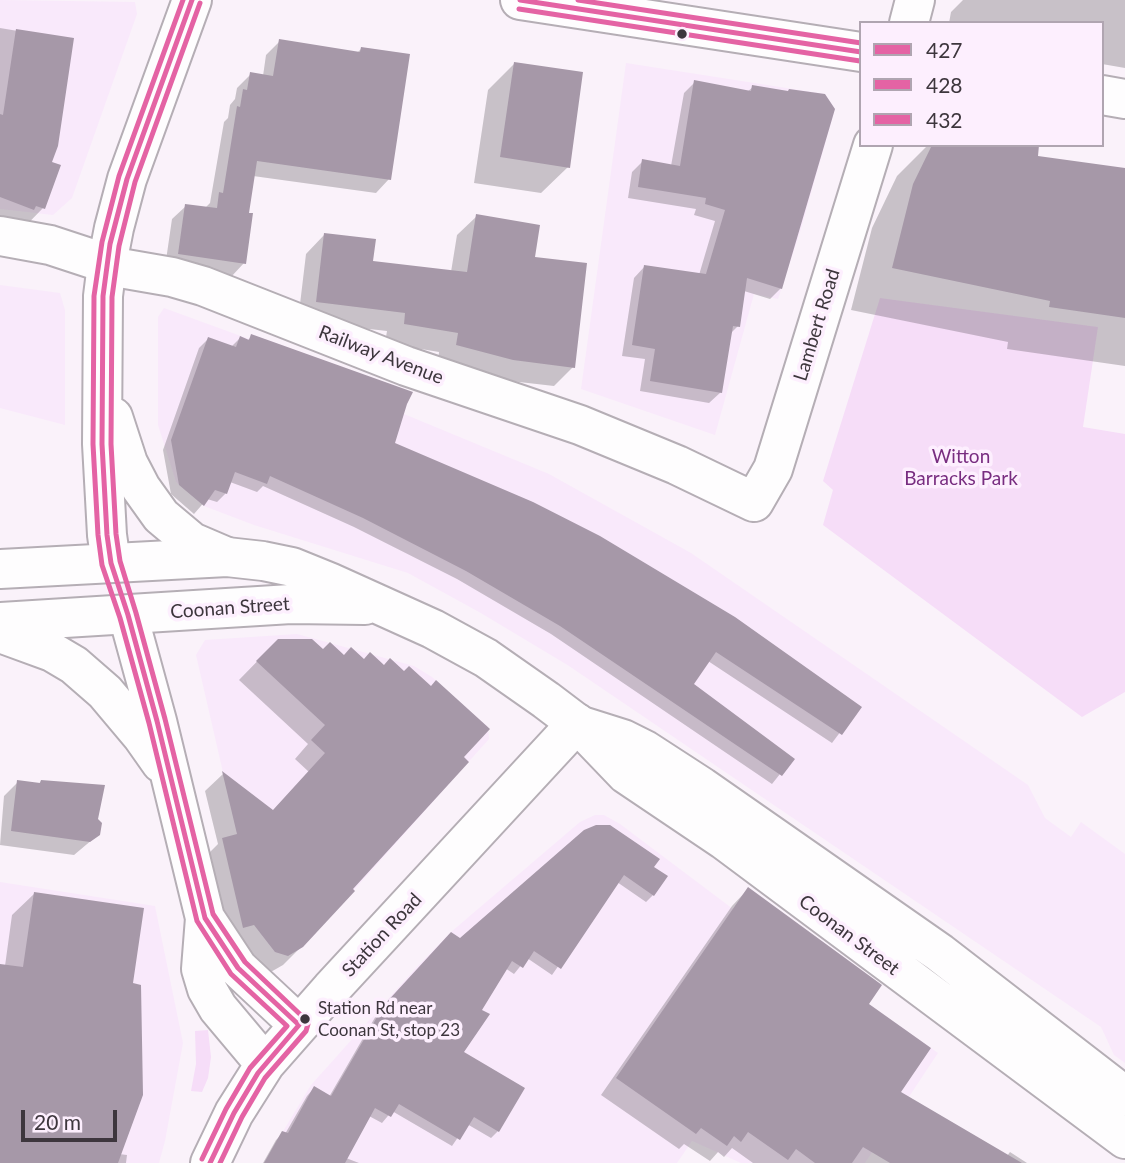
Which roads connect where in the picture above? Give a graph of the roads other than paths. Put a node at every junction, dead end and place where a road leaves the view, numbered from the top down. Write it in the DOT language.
graph roads {
  1 [pos="192,0"];
  2 [pos="520,0"];
  3 [pos="915,0"];
  4 [pos="910,21"];
  5 [pos="859,52"];
  6 [pos="1104,95"];
  7 [pos="1125,99"];
  8 [pos="872,147"];
  9 [pos="0,236"];
  10 [pos="105,280"];
  11 [pos="114,450"];
  12 [pos="754,502"];
  13 [pos="227,557"];
  14 [pos="111,562"];
  15 [pos="0,569"];
  16 [pos="377,606"];
  17 [pos="128,615"];
  18 [pos="0,622"];
  19 [pos="0,633"];
  20 [pos="578,724"];
  21 [pos="172,780"];
  22 [pos="205,918"];
  23 [pos="299,1025"];
  24 [pos="265,1064"];
  25 [pos="1125,1096"];
  26 [pos="1125,1139"];
  27 [pos="210,1163"];
  1 -- 10 [label="main road"];
  2 -- 5 [label="main road"];
  3 -- 4 [label="main road"];
  6 -- 7 [label="main road"];
  8 -- 12 [label="main road, Lambert Road"];
  9 -- 10 [label="main road, Railway Avenue"];
  10 -- 11 [label="main road"];
  10 -- 12 [label="main road, Railway Avenue"];
  11 -- 13 [label="main road"];
  11 -- 14 [label="main road"];
  13 -- 14 [label="main road, Coonan Street"];
  13 -- 16 [label="main road, Coonan Street"];
  14 -- 15 [label="main road, Coonan Street"];
  14 -- 17 [label="main road"];
  16 -- 17 [label="main road, Coonan Street"];
  16 -- 20 [label="main road, Coonan Street"];
  17 -- 18 [label="main road, Coonan Street"];
  17 -- 21 [label="main road"];
  19 -- 21 [label="main road"];
  20 -- 23 [label="main road, Station Road"];
  20 -- 25 [label="main road, Coonan Street"];
  20 -- 26 [label="main road, Coonan Street"];
  21 -- 22 [label="main road"];
  22 -- 23 [label="main road"];
  22 -- 24 [label="main road"];
  23 -- 24 [label="main road, Station Road"];
  24 -- 27 [label="main road, Station Road"];
}
